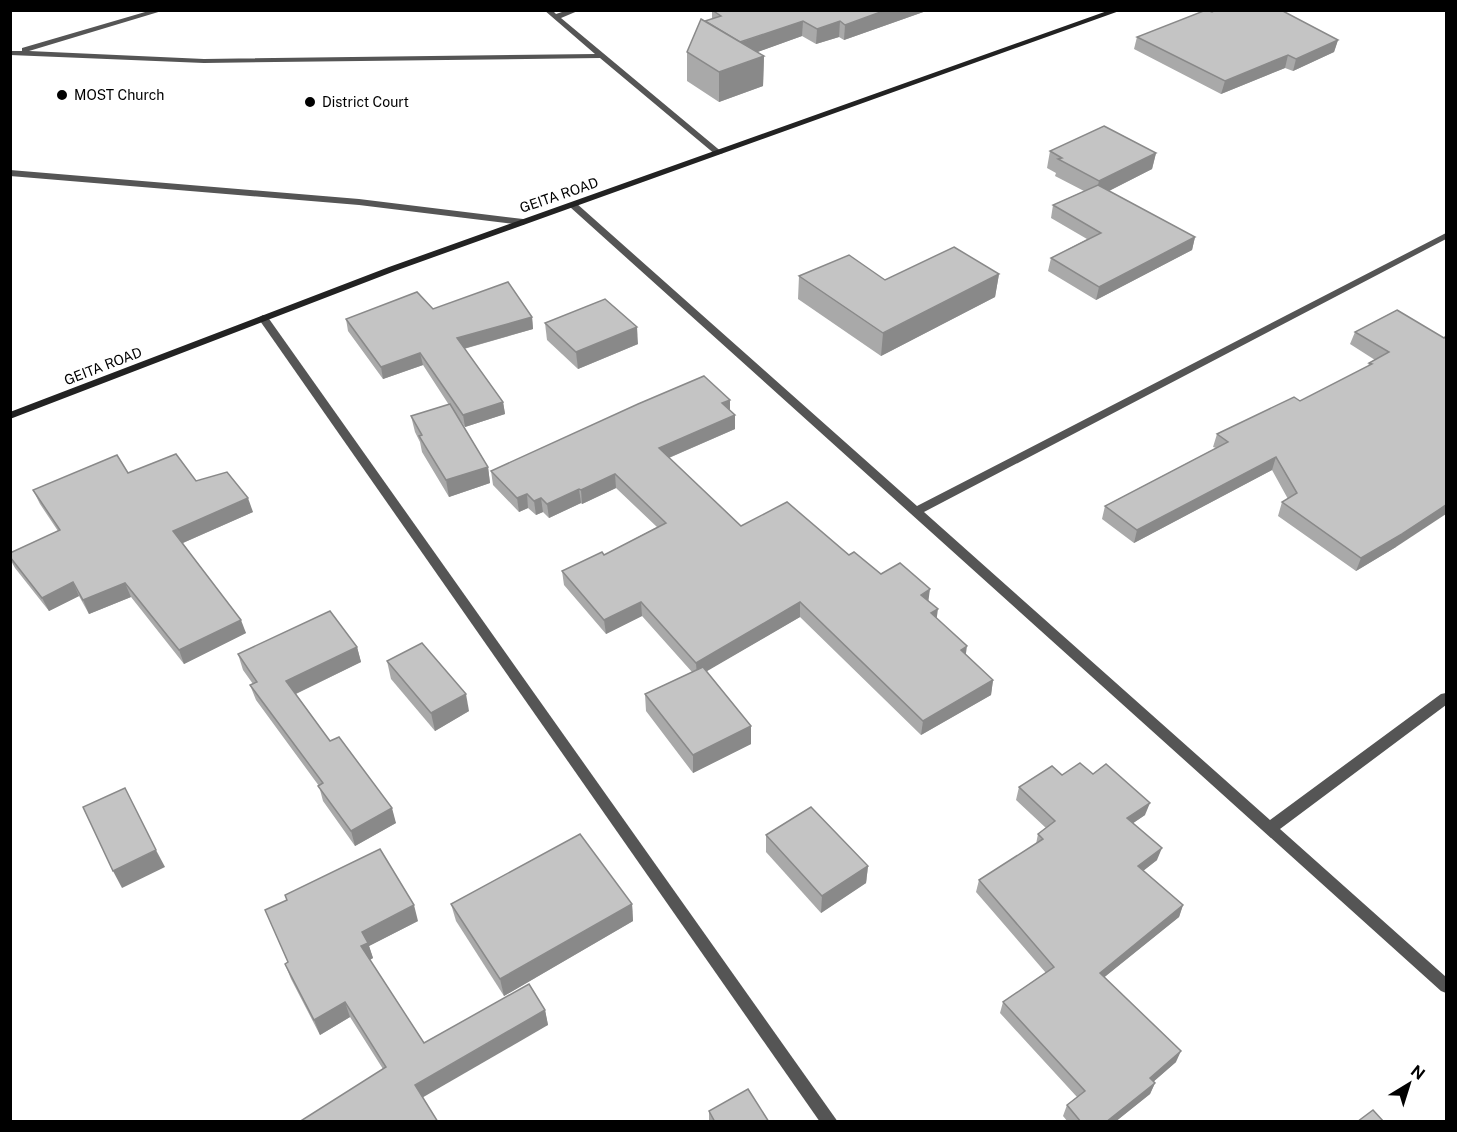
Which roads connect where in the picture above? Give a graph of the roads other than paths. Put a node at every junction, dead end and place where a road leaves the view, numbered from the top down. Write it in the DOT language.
graph roads {
  1 [pos="162,10"];
  2 [pos="547,10"];
  3 [pos="577,10"];
  4 [pos="1119,10"];
  5 [pos="555,17"];
  6 [pos="12,53"];
  7 [pos="603,56"];
  8 [pos="719,153"];
  9 [pos="10,173"];
  10 [pos="573,205"];
  11 [pos="523,222"];
  12 [pos="1446,236"];
  13 [pos="263,318"];
  14 [pos="10,416"];
  15 [pos="916,511"];
  16 [pos="1446,698"];
  17 [pos="1270,828"];
  18 [pos="1446,986"];
  19 [pos="830,1122"];
  1 -- 6 [label="street"];
  2 -- 5 [label="street"];
  3 -- 5 [label="street"];
  4 -- 8 [label="main road, GEITA ROAD"];
  5 -- 7 [label="street"];
  6 -- 7 [label="street"];
  7 -- 8 [label="street"];
  8 -- 10 [label="main road, GEITA ROAD"];
  9 -- 11 [label="street"];
  10 -- 11 [label="main road, GEITA ROAD"];
  10 -- 15 [label="street"];
  11 -- 13 [label="main road, GEITA ROAD"];
  12 -- 15 [label="street"];
  13 -- 14 [label="main road, GEITA ROAD"];
  13 -- 19 [label="street"];
  15 -- 17 [label="street"];
  16 -- 17 [label="street"];
  17 -- 18 [label="street"];
}
